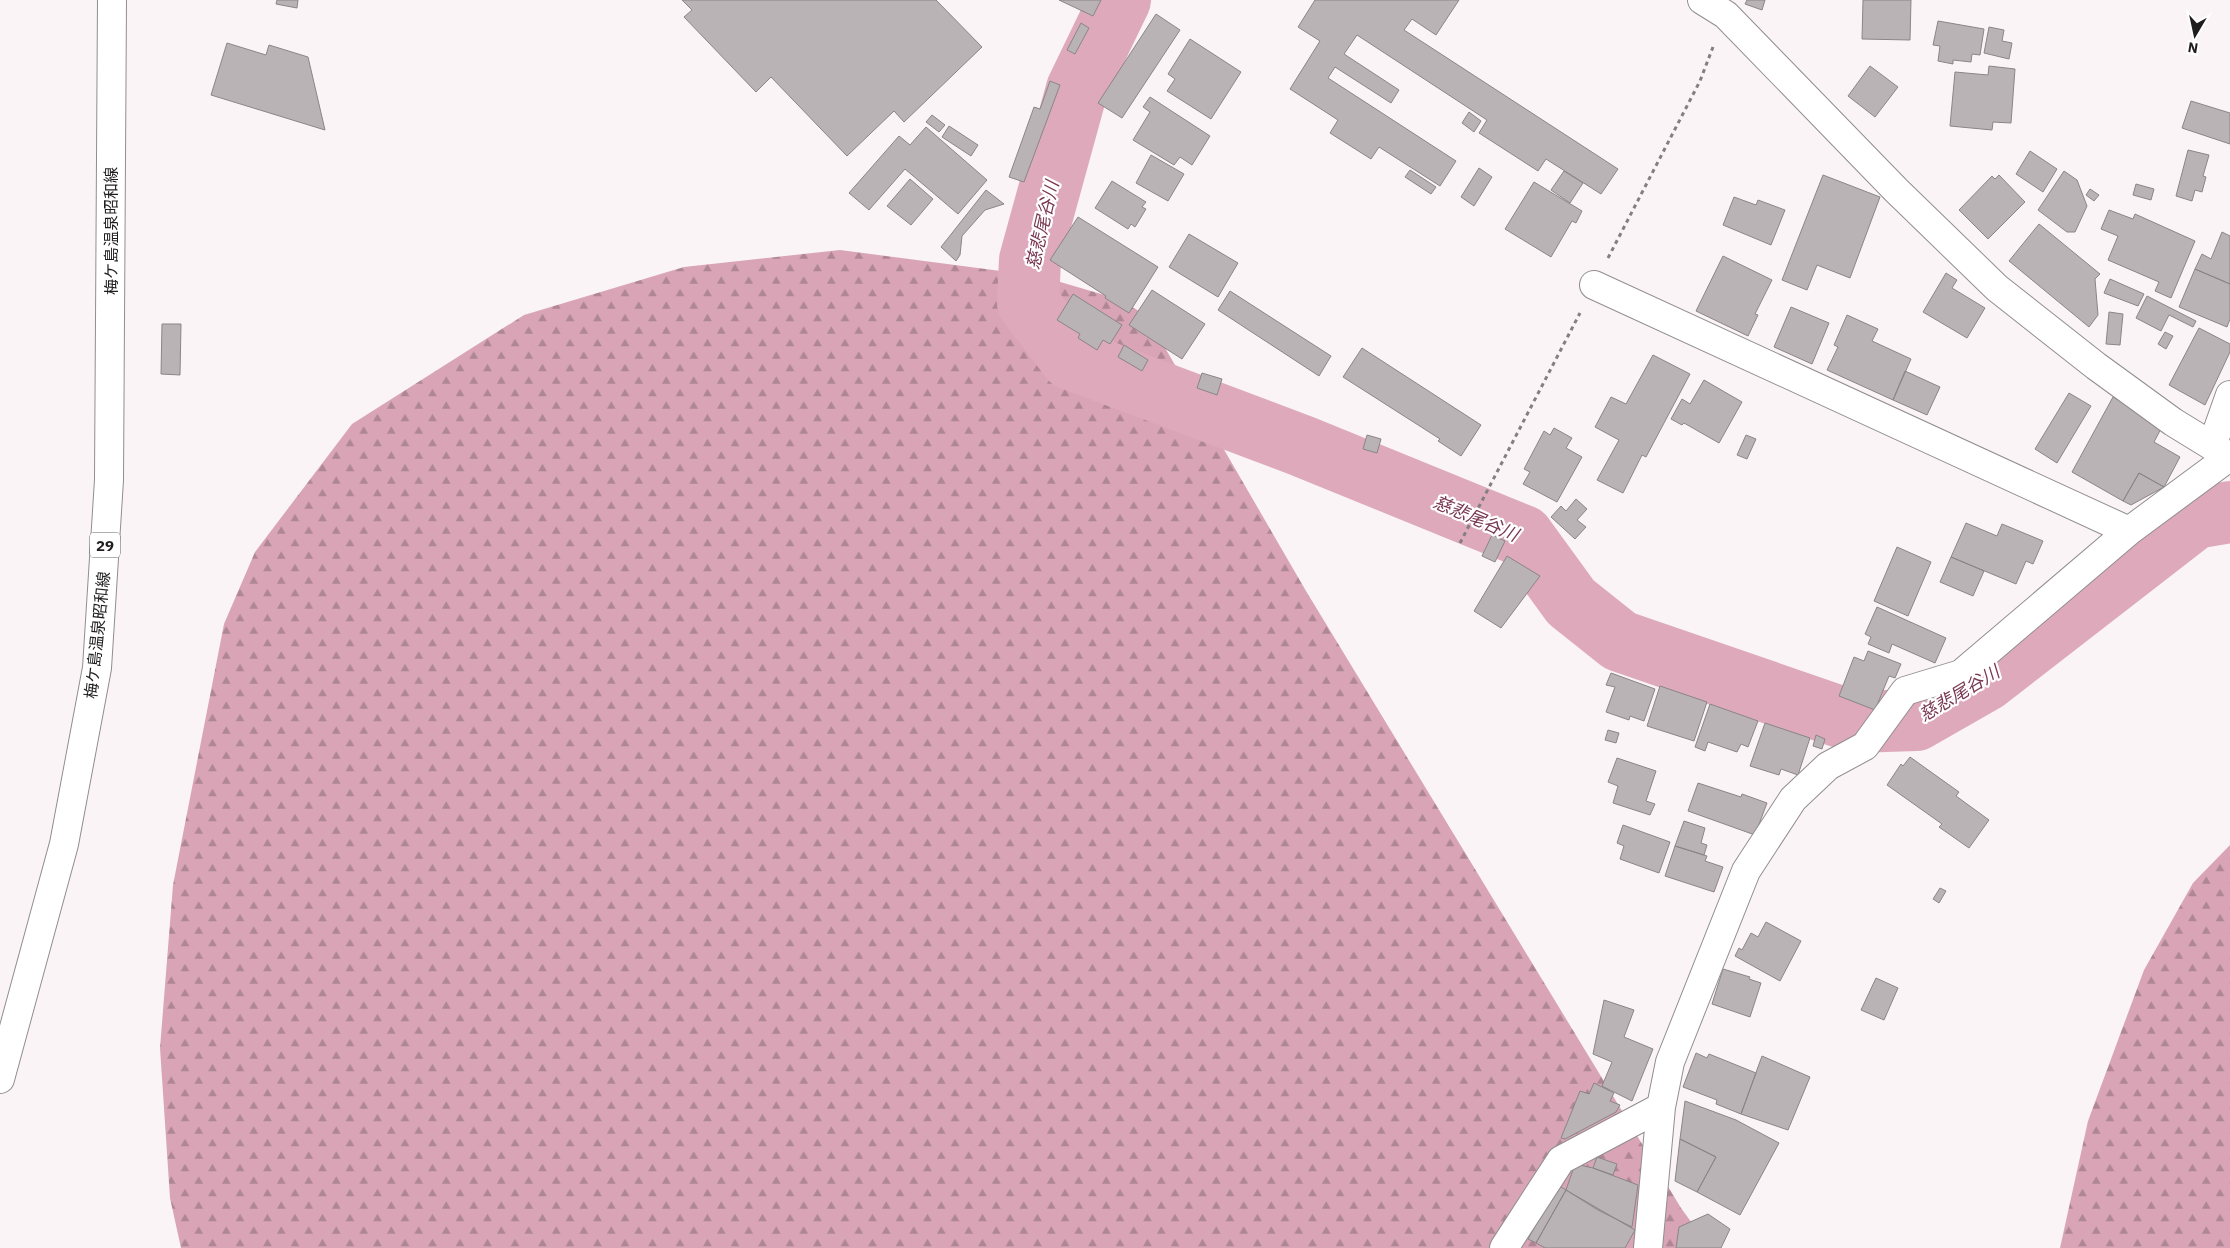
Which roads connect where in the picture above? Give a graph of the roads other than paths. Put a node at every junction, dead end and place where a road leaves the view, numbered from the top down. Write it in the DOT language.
graph roads {
  1 [pos="112,0"];
  2 [pos="1702,0"];
  3 [pos="1594,285"];
  4 [pos="2230,395"];
  5 [pos="2224,453"];
  6 [pos="2129,531"];
  7 [pos="0,1079"];
  8 [pos="1660,1108"];
  9 [pos="1504,1248"];
  10 [pos="1648,1248"];
  1 -- 7 [label="street, 梅ケ島温泉昭和線 / 29"];
  2 -- 5 [label="street"];
  3 -- 6 [label="street"];
  4 -- 5 [label="street"];
  5 -- 6 [label="street"];
  6 -- 8 [label="street"];
  8 -- 9 [label="street"];
  8 -- 10 [label="street"];
}
